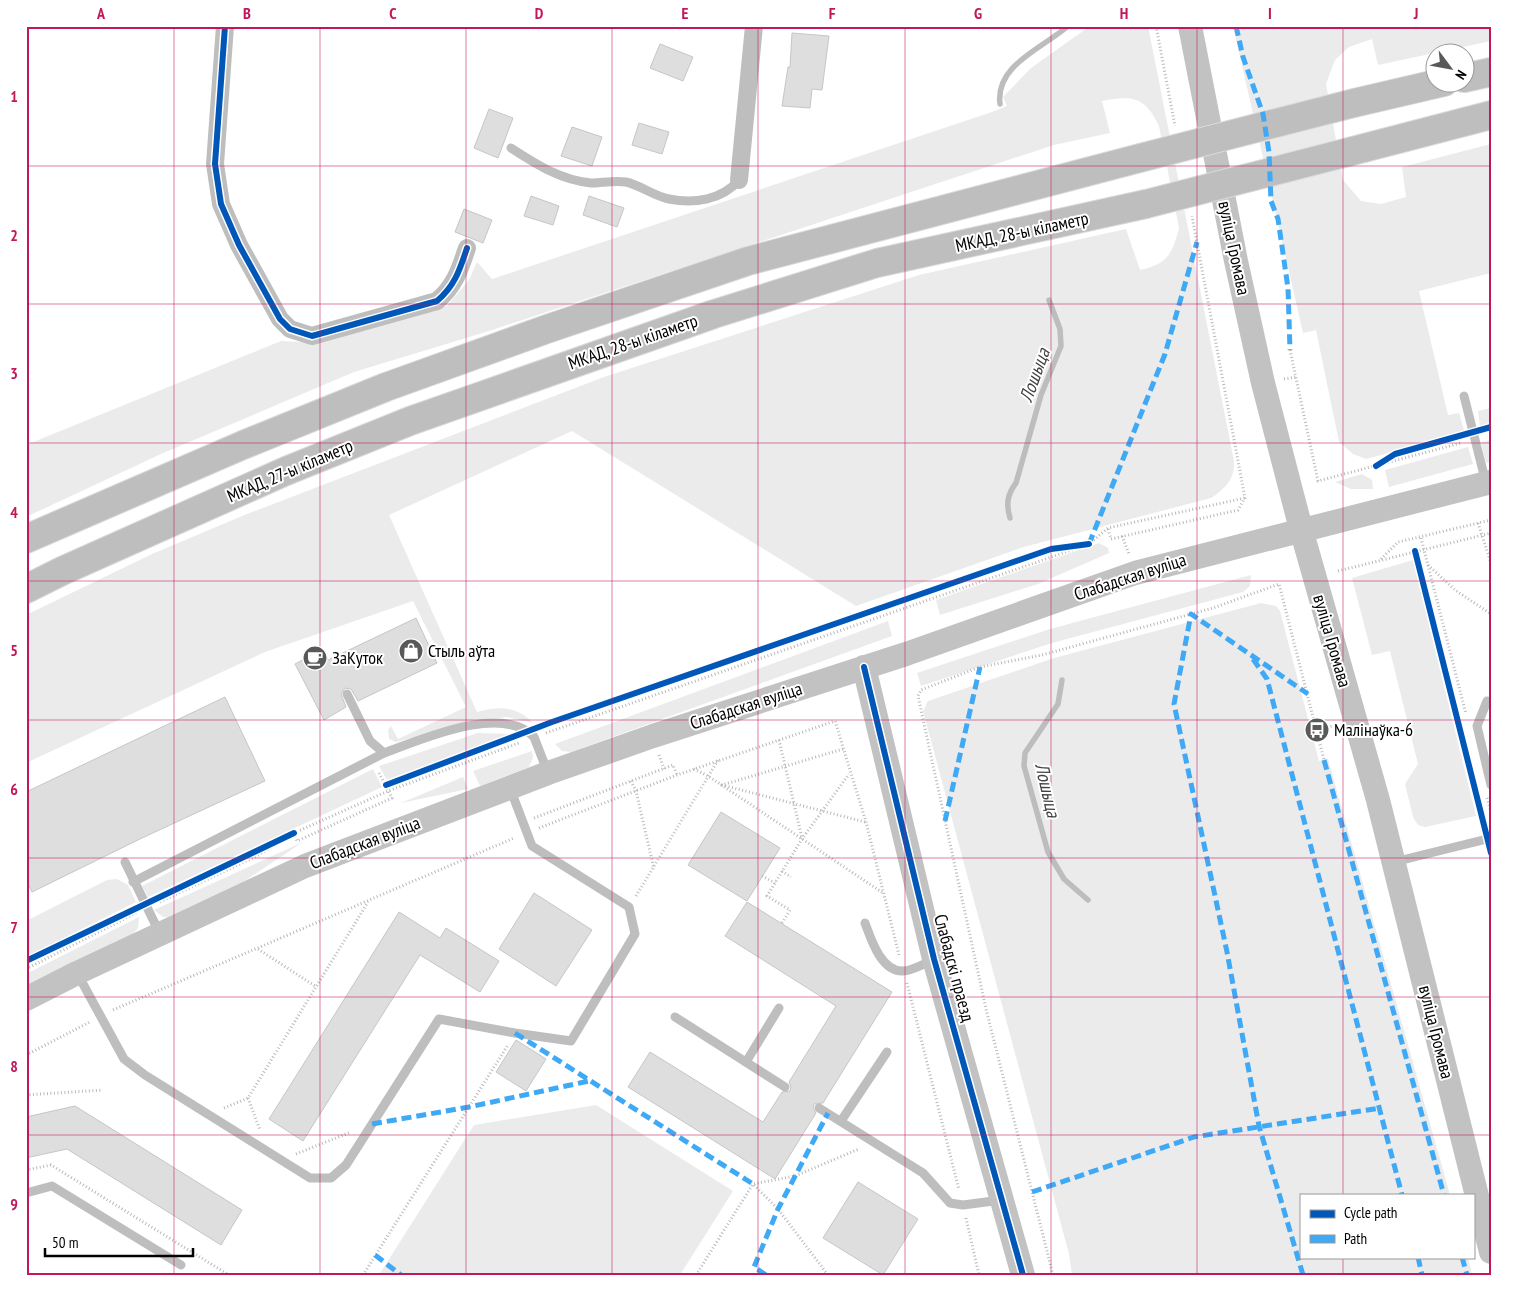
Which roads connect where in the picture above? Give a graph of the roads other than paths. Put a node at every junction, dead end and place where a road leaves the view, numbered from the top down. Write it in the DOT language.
graph roads {
  1 [pos="225,26"];
  2 [pos="754,26"];
  3 [pos="1190,26"];
  4 [pos="1491,72"];
  5 [pos="1474,76"];
  6 [pos="1424,87"];
  7 [pos="1491,115"];
  8 [pos="511,148"];
  9 [pos="739,180"];
  10 [pos="467,248"];
  11 [pos="559,368"];
  12 [pos="1464,396"];
  13 [pos="1488,482"];
  14 [pos="58,524"];
  15 [pos="26,529"];
  16 [pos="1301,529"];
  17 [pos="26,539"];
  18 [pos="26,589"];
  19 [pos="864,667"];
  20 [pos="347,694"];
  21 [pos="1487,701"];
  22 [pos="384,753"];
  23 [pos="548,773"];
  24 [pos="510,788"];
  25 [pos="1488,789"];
  26 [pos="1491,838"];
  27 [pos="125,862"];
  28 [pos="1393,862"];
  29 [pos="133,882"];
  30 [pos="865,924"];
  31 [pos="160,934"];
  32 [pos="934,959"];
  33 [pos="77,972"];
  34 [pos="26,999"];
  35 [pos="779,1008"];
  36 [pos="675,1017"];
  37 [pos="887,1052"];
  38 [pos="746,1062"];
  39 [pos="786,1087"];
  40 [pos="819,1108"];
  41 [pos="841,1122"];
  42 [pos="26,1193"];
  43 [pos="1004,1200"];
  44 [pos="1491,1252"];
  45 [pos="181,1265"];
  46 [pos="1023,1275"];
  1 -- 10 [label="street"];
  2 -- 9 [label="street"];
  3 -- 16 [label="main road, вуліца Громава"];
  4 -- 5 [label="highway"];
  6 -- 14 [label="highway, bridge"];
  7 -- 11 [label="highway, МКАД, 28-ы кіламетр, bridge"];
  8 -- 9 [label="lane"];
  11 -- 18 [label="highway, МКАД, 27-ы кіламетр"];
  12 -- 13 [label="lane"];
  13 -- 16 [label="main road, Слабадская вуліца"];
  14 -- 15 [label="lane"];
  14 -- 17 [label="highway"];
  16 -- 19 [label="main road, Слабадская вуліца"];
  16 -- 28 [label="main road, вуліца Громава"];
  19 -- 23 [label="main road, Слабадская вуліца"];
  19 -- 32 [label="main road, Слабадскі праезд"];
  20 -- 22 [label="lane"];
  21 -- 25 [label="lane"];
  22 -- 23 [label="lane"];
  22 -- 29 [label="lane"];
  23 -- 24 [label="main road, Слабадская вуліца"];
  24 -- 31 [label="main road, Слабадская вуліца"];
  24 -- 33 [label="lane"];
  26 -- 28 [label="lane"];
  27 -- 29 [label="lane"];
  28 -- 44 [label="main road, вуліца Громава"];
  29 -- 31 [label="lane"];
  30 -- 32 [label="lane"];
  31 -- 33 [label="main road, Слабадская вуліца"];
  32 -- 43 [label="main road, Слабадскі праезд"];
  33 -- 34 [label="main road, Слабадская вуліца"];
  35 -- 38 [label="lane"];
  36 -- 38 [label="lane"];
  37 -- 41 [label="lane"];
  38 -- 39 [label="lane"];
  40 -- 41 [label="lane"];
  41 -- 43 [label="lane"];
  42 -- 45 [label="lane"];
  43 -- 46 [label="main road, Слабадскі праезд"];
}
